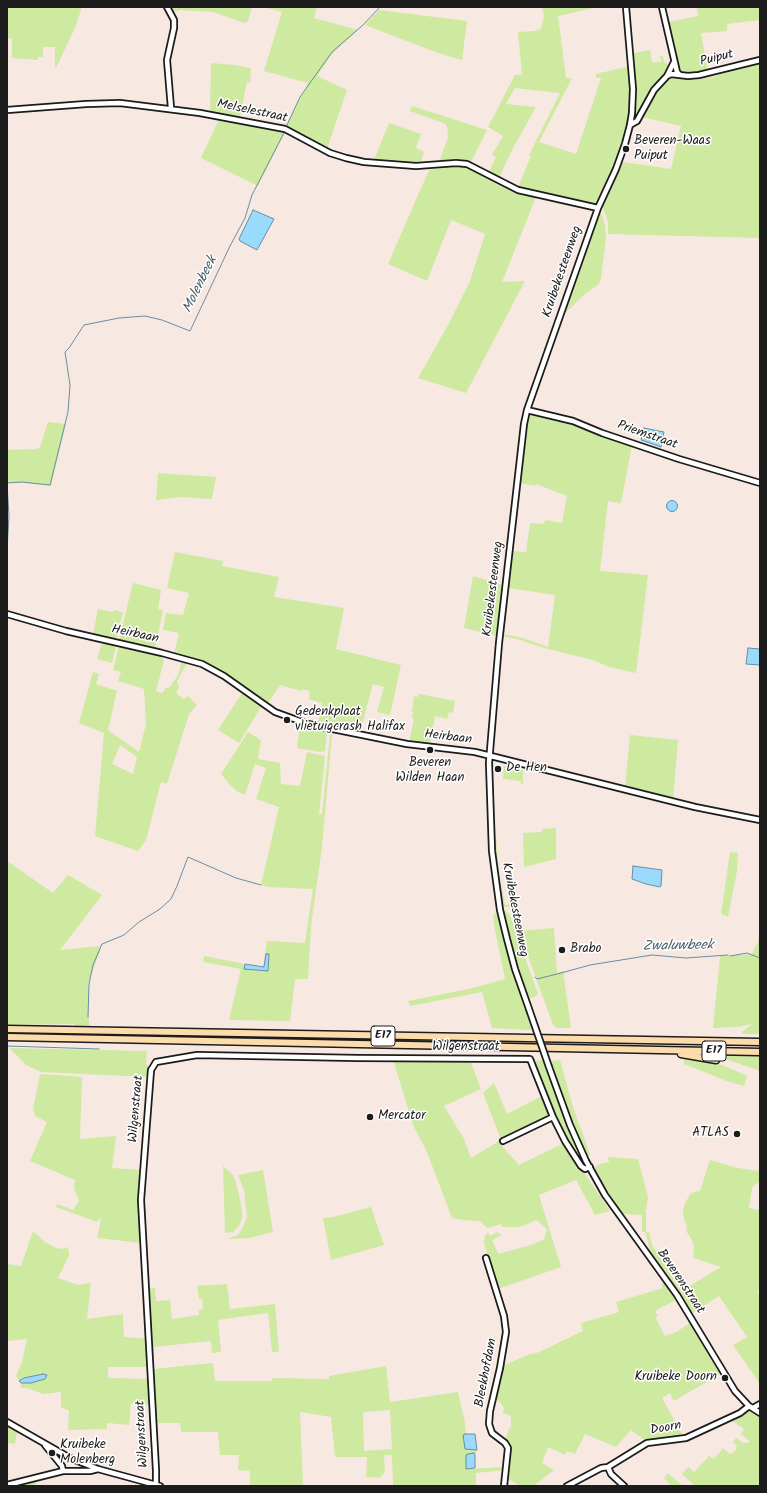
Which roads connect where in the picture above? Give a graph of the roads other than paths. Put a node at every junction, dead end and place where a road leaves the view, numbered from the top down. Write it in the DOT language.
graph roads {
  1 [pos="167,7"];
  2 [pos="626,7"];
  3 [pos="662,7"];
  4 [pos="674,60"];
  5 [pos="760,60"];
  6 [pos="680,75"];
  7 [pos="667,76"];
  8 [pos="171,108"];
  9 [pos="7,110"];
  10 [pos="630,125"];
  11 [pos="598,208"];
  12 [pos="527,410"];
  13 [pos="760,483"];
  14 [pos="7,614"];
  15 [pos="490,756"];
  16 [pos="760,820"];
  17 [pos="7,1029"];
  18 [pos="7,1037"];
  19 [pos="760,1039"];
  20 [pos="731,1042"];
  21 [pos="760,1042"];
  22 [pos="668,1051"];
  23 [pos="760,1052"];
  24 [pos="530,1059"];
  25 [pos="716,1060"];
  26 [pos="549,1067"];
  27 [pos="553,1117"];
  28 [pos="503,1141"];
  29 [pos="590,1167"];
  30 [pos="486,1258"];
  31 [pos="760,1404"];
  32 [pos="751,1407"];
  33 [pos="760,1413"];
  34 [pos="7,1422"];
  35 [pos="44,1444"];
  36 [pos="59,1452"];
  37 [pos="56,1460"];
  38 [pos="608,1467"];
  39 [pos="98,1469"];
  40 [pos="63,1471"];
  41 [pos="7,1485"];
  42 [pos="157,1486"];
  43 [pos="504,1486"];
  44 [pos="567,1486"];
  45 [pos="624,1486"];
  1 -- 8 [label="street"];
  2 -- 10 [label="street, Kruibekesteenweg"];
  3 -- 4 [label="street"];
  4 -- 6 [label="street"];
  4 -- 7 [label="street, Kruibekesteenweg"];
  5 -- 6 [label="street, Puiput"];
  6 -- 7 [label="street"];
  7 -- 10 [label="street, Kruibekesteenweg"];
  8 -- 9 [label="street, Melselestraat"];
  8 -- 11 [label="street, Melselestraat"];
  10 -- 11 [label="street, Kruibekesteenweg"];
  11 -- 12 [label="street, Kruibekesteenweg"];
  12 -- 13 [label="street, Priemstraat"];
  12 -- 15 [label="street, Kruibekesteenweg"];
  14 -- 15 [label="street, Heirbaan"];
  15 -- 16 [label="street, Heirbaan"];
  15 -- 26 [label="street, Kruibekesteenweg, bridge"];
  17 -- 20 [label="highway, E17"];
  18 -- 22 [label="highway, E17"];
  19 -- 20 [label="highway"];
  20 -- 21 [label="highway, E17"];
  22 -- 23 [label="highway, E17"];
  22 -- 25 [label="highway"];
  24 -- 27 [label="street, Beverenstraat"];
  24 -- 42 [label="street, Wilgenstraat"];
  26 -- 29 [label="street, Beverenstraat"];
  27 -- 28 [label="street"];
  27 -- 29 [label="street, Beverenstraat"];
  29 -- 32 [label="street, Beverenstraat"];
  30 -- 43 [label="street, Bleekhofdam"];
  31 -- 32 [label="street, Doorn"];
  32 -- 33 [label="street, Beverenstraat"];
  32 -- 38 [label="street, Doorn"];
  34 -- 35 [label="street"];
  35 -- 36 [label="street"];
  35 -- 37 [label="street"];
  36 -- 37 [label="street"];
  36 -- 39 [label="street"];
  37 -- 40 [label="street"];
  38 -- 44 [label="street, Doorn"];
  38 -- 45 [label="street"];
  39 -- 40 [label="street"];
  39 -- 42 [label="street"];
  40 -- 41 [label="street"];
}
